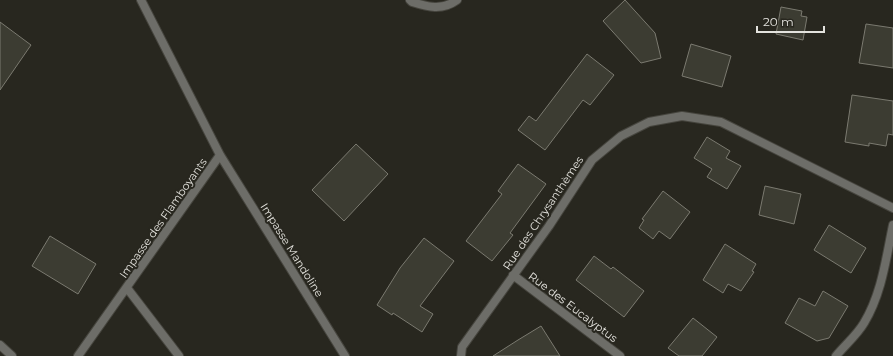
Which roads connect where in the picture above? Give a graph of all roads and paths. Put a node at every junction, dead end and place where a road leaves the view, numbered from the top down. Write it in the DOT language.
graph roads {
  1 [pos="141,0"];
  2 [pos="410,0"];
  3 [pos="457,0"];
  4 [pos="220,155"];
  5 [pos="893,208"];
  6 [pos="893,225"];
  7 [pos="513,275"];
  8 [pos="127,288"];
  9 [pos="0,345"];
  10 [pos="12,356"];
  11 [pos="78,356"];
  12 [pos="179,356"];
  13 [pos="346,356"];
  14 [pos="461,356"];
  15 [pos="620,356"];
  16 [pos="836,356"];
  1 -- 4 [label="street, Impasse des Flamboyants"];
  2 -- 3 [label="street"];
  4 -- 8 [label="street, Impasse des Flamboyants"];
  4 -- 13 [label="street, Impasse Mandoline"];
  5 -- 7 [label="street, Rue des Chrysanthèmes"];
  6 -- 16 [label="street"];
  7 -- 14 [label="street, Rue des Chrysanthèmes"];
  7 -- 15 [label="street, Rue des Eucalyptus"];
  8 -- 11 [label="street, Impasse des Flamboyants"];
  8 -- 12 [label="street"];
  9 -- 10 [label="street"];
}
